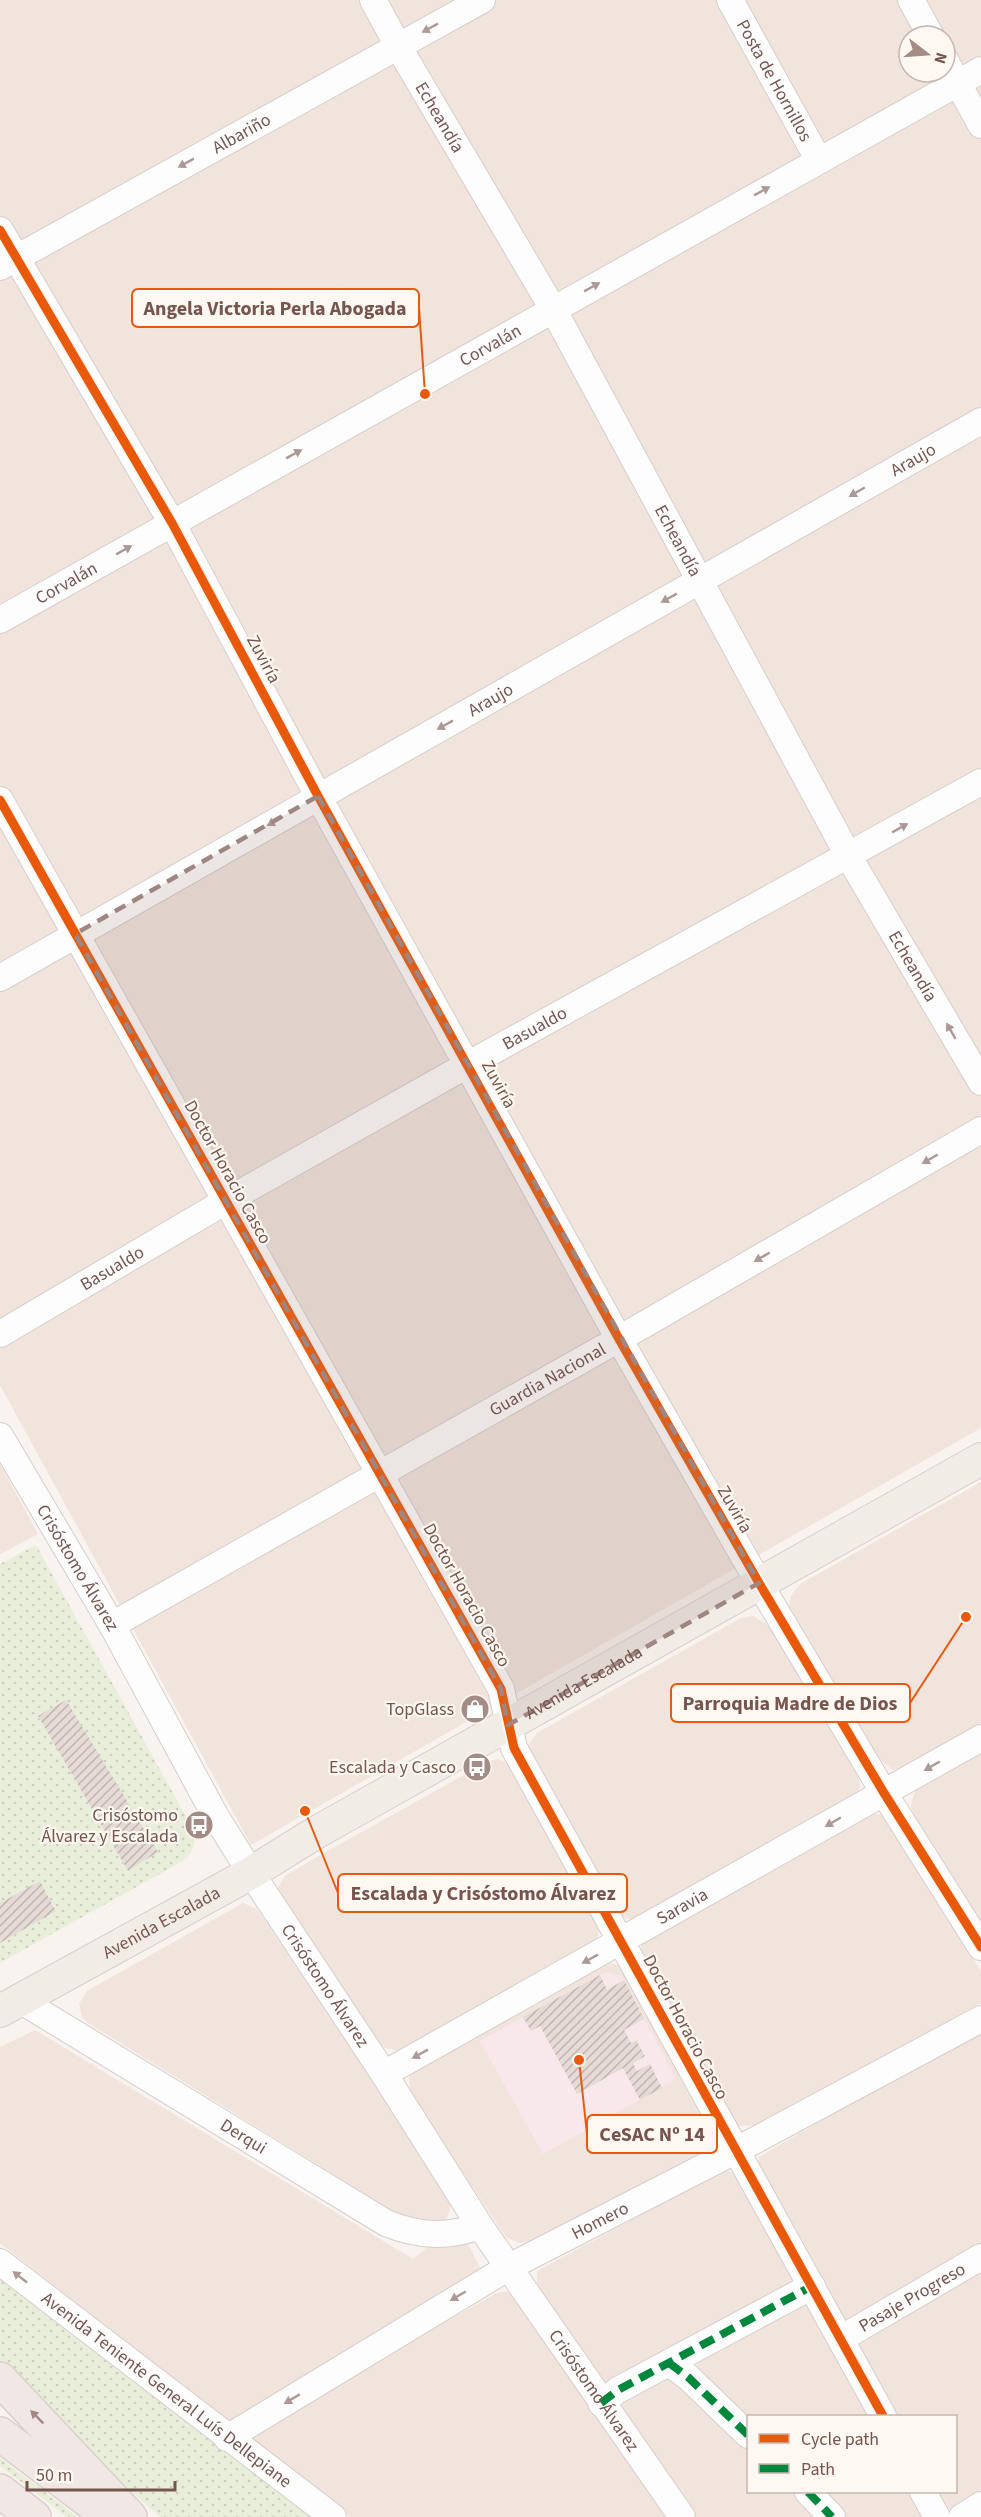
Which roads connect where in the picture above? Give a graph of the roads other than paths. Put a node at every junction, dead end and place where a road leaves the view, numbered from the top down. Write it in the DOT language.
graph roads {
  1 [pos="373,0"];
  2 [pos="482,0"];
  3 [pos="730,0"];
  4 [pos="911,0"];
  5 [pos="924,24"];
  6 [pos="398,46"];
  7 [pos="981,70"];
  8 [pos="958,83"];
  9 [pos="981,125"];
  10 [pos="818,159"];
  11 [pos="0,230"];
  12 [pos="7,263"];
  13 [pos="553,309"];
  14 [pos="981,421"];
  15 [pos="172,523"];
  16 [pos="700,580"];
  17 [pos="0,620"];
  18 [pos="981,782"];
  19 [pos="318,796"];
  20 [pos="0,800"];
  21 [pos="849,857"];
  22 [pos="75,934"];
  23 [pos="0,978"];
  24 [pos="469,1064"];
  25 [pos="981,1082"];
  26 [pos="981,1130"];
  27 [pos="226,1201"];
  28 [pos="0,1334"];
  29 [pos="620,1339"];
  30 [pos="0,1436"];
  31 [pos="981,1459"];
  32 [pos="380,1474"];
  33 [pos="759,1583"];
  34 [pos="112,1625"];
  35 [pos="508,1725"];
  36 [pos="981,1738"];
  37 [pos="884,1793"];
  38 [pos="251,1873"];
  39 [pos="621,1942"];
  40 [pos="981,1947"];
  41 [pos="10,2005"];
  42 [pos="981,2019"];
  43 [pos="384,2074"];
  44 [pos="735,2151"];
  45 [pos="480,2226"];
  46 [pos="981,2257"];
  47 [pos="0,2262"];
  48 [pos="509,2267"];
  49 [pos="812,2286"];
  50 [pos="842,2338"];
  51 [pos="669,2363"];
  52 [pos="0,2379"];
  53 [pos="601,2403"];
  54 [pos="882,2415"];
  55 [pos="0,2434"];
  56 [pos="747,2434"];
  57 [pos="227,2438"];
  58 [pos="0,2491"];
  59 [pos="809,2493"];
  60 [pos="924,2493"];
  61 [pos="0,2504"];
  62 [pos="981,2505"];
  63 [pos="27,2517"];
  64 [pos="34,2517"];
  65 [pos="110,2517"];
  66 [pos="130,2517"];
  67 [pos="333,2517"];
  68 [pos="682,2517"];
  69 [pos="832,2517"];
  70 [pos="937,2517"];
  71 [pos="962,2517"];
  1 -- 6 [label="street, Echeandía"];
  2 -- 6 [label="street, Albariño, one-way"];
  3 -- 10 [label="street, Posta de Hornillos"];
  4 -- 5 [label="street"];
  6 -- 12 [label="street, Albariño, one-way"];
  6 -- 13 [label="street, Echeandía"];
  7 -- 8 [label="street, Corvalán"];
  8 -- 9 [label="street"];
  8 -- 10 [label="street, Corvalán"];
  13 -- 10 [label="street, Corvalán, one-way"];
  11 -- 12 [label="street, Zuviría"];
  12 -- 15 [label="street, Zuviría"];
  15 -- 13 [label="street, Corvalán, one-way"];
  13 -- 16 [label="street, Echeandía"];
  14 -- 16 [label="street, Araujo, one-way"];
  17 -- 15 [label="street, Corvalán, one-way"];
  15 -- 19 [label="street, Zuviría"];
  16 -- 19 [label="street, Araujo, one-way"];
  16 -- 21 [label="street, Echeandía"];
  21 -- 18 [label="street, Basualdo, one-way"];
  19 -- 22 [label="street, Araujo, one-way"];
  19 -- 24 [label="street, Zuviría"];
  20 -- 22 [label="street, Doctor Horacio Casco"];
  21 -- 24 [label="street, Basualdo"];
  25 -- 21 [label="street, Echeandía, one-way"];
  22 -- 23 [label="street, Araujo"];
  22 -- 27 [label="street, Doctor Horacio Casco"];
  24 -- 27 [label="street, Basualdo"];
  24 -- 29 [label="street, Zuviría"];
  26 -- 29 [label="street, Guardia Nacional, one-way"];
  27 -- 28 [label="street, Basualdo"];
  27 -- 32 [label="street, Doctor Horacio Casco"];
  29 -- 32 [label="street, Guardia Nacional"];
  29 -- 33 [label="street, Zuviría"];
  30 -- 34 [label="street, Crisóstomo Álvarez"];
  31 -- 33 [label="main road, Avenida Escalada"];
  32 -- 34 [label="street, Guardia Nacional"];
  32 -- 35 [label="street, Doctor Horacio Casco"];
  33 -- 35 [label="main road, Avenida Escalada"];
  33 -- 37 [label="street, Zuviría"];
  34 -- 38 [label="street, Crisóstomo Álvarez"];
  35 -- 38 [label="main road, Avenida Escalada"];
  35 -- 39 [label="street, Doctor Horacio Casco"];
  36 -- 37 [label="street, Saravia, one-way"];
  37 -- 39 [label="street, Saravia, one-way"];
  37 -- 40 [label="street, Zuviría"];
  38 -- 41 [label="main road, Avenida Escalada"];
  38 -- 43 [label="street, Crisóstomo Álvarez"];
  39 -- 43 [label="street, Saravia, one-way"];
  39 -- 44 [label="street, Doctor Horacio Casco"];
  41 -- 45 [label="street, Derqui"];
  42 -- 44 [label="street, Homero"];
  43 -- 45 [label="street, Crisóstomo Álvarez"];
  44 -- 48 [label="street, Homero"];
  44 -- 49 [label="street, Doctor Horacio Casco"];
  45 -- 48 [label="street, Crisóstomo Álvarez"];
  46 -- 50 [label="street, Pasaje Progreso"];
  57 -- 47 [label="street, Avenida Teniente General Luís Dellepiane, one-way"];
  48 -- 53 [label="street, Crisóstomo Álvarez"];
  48 -- 57 [label="street, Homero, one-way"];
  49 -- 50 [label="street, Doctor Horacio Casco"];
  49 -- 51 [label="street"];
  50 -- 54 [label="street, Doctor Horacio Casco"];
  51 -- 53 [label="street"];
  51 -- 56 [label="street"];
  66 -- 52 [label="highway, one-way"];
  53 -- 68 [label="street, Crisóstomo Álvarez"];
  55 -- 65 [label="highway"];
  57 -- 67 [label="street, Avenida Teniente General Luís Dellepiane"];
  58 -- 64 [label="highway"];
  59 -- 69 [label="street"];
  60 -- 70 [label="street"];
  61 -- 63 [label="highway"];
  62 -- 71 [label="street"];
}
